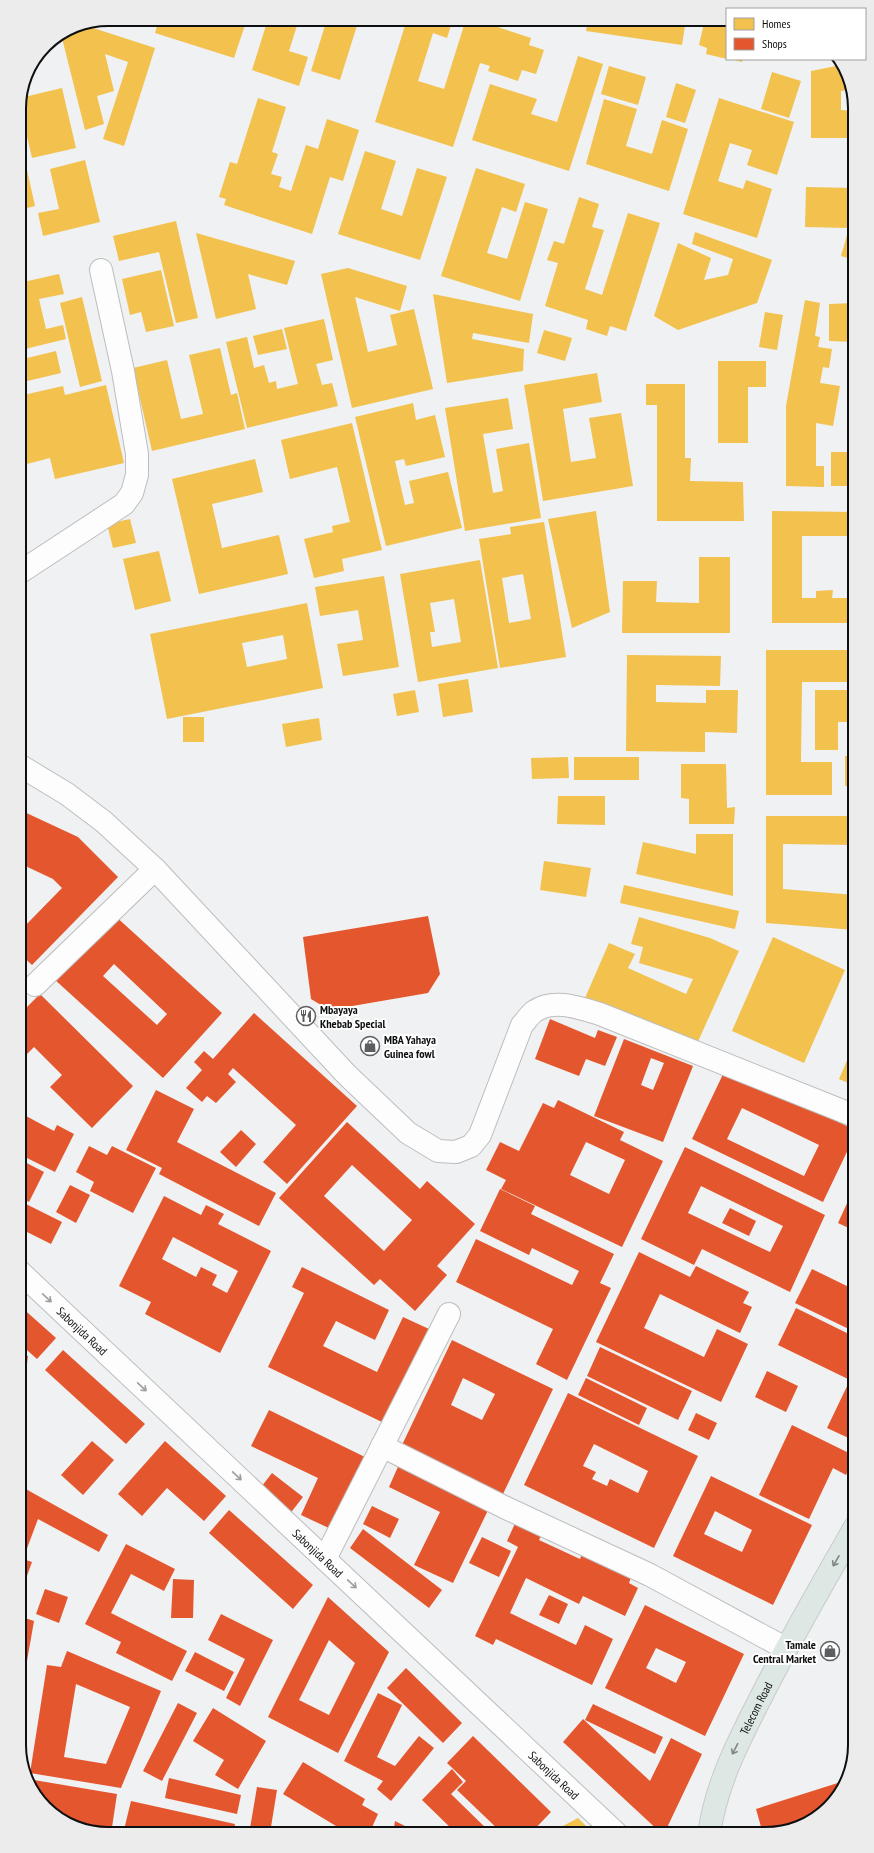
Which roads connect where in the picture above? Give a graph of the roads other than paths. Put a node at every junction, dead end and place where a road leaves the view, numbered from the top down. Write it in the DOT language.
graph roads {
  1 [pos="101,270"];
  2 [pos="26,568"];
  3 [pos="26,769"];
  4 [pos="155,869"];
  5 [pos="35,985"];
  6 [pos="848,1113"];
  7 [pos="26,1278"];
  8 [pos="449,1314"];
  9 [pos="382,1446"];
  10 [pos="848,1539"];
  11 [pos="325,1559"];
  12 [pos="785,1648"];
  13 [pos="610,1827"];
  14 [pos="710,1827"];
  1 -- 2 [label="street"];
  3 -- 4 [label="street"];
  4 -- 5 [label="street"];
  4 -- 6 [label="street"];
  7 -- 11 [label="street, Sabonjida Road, one-way"];
  8 -- 9 [label="street"];
  9 -- 11 [label="street"];
  9 -- 12 [label="street"];
  10 -- 12 [label="main road, Telecom Road, one-way"];
  11 -- 13 [label="street, Sabonjida Road, one-way"];
  12 -- 14 [label="main road, Telecom Road, one-way"];
}
